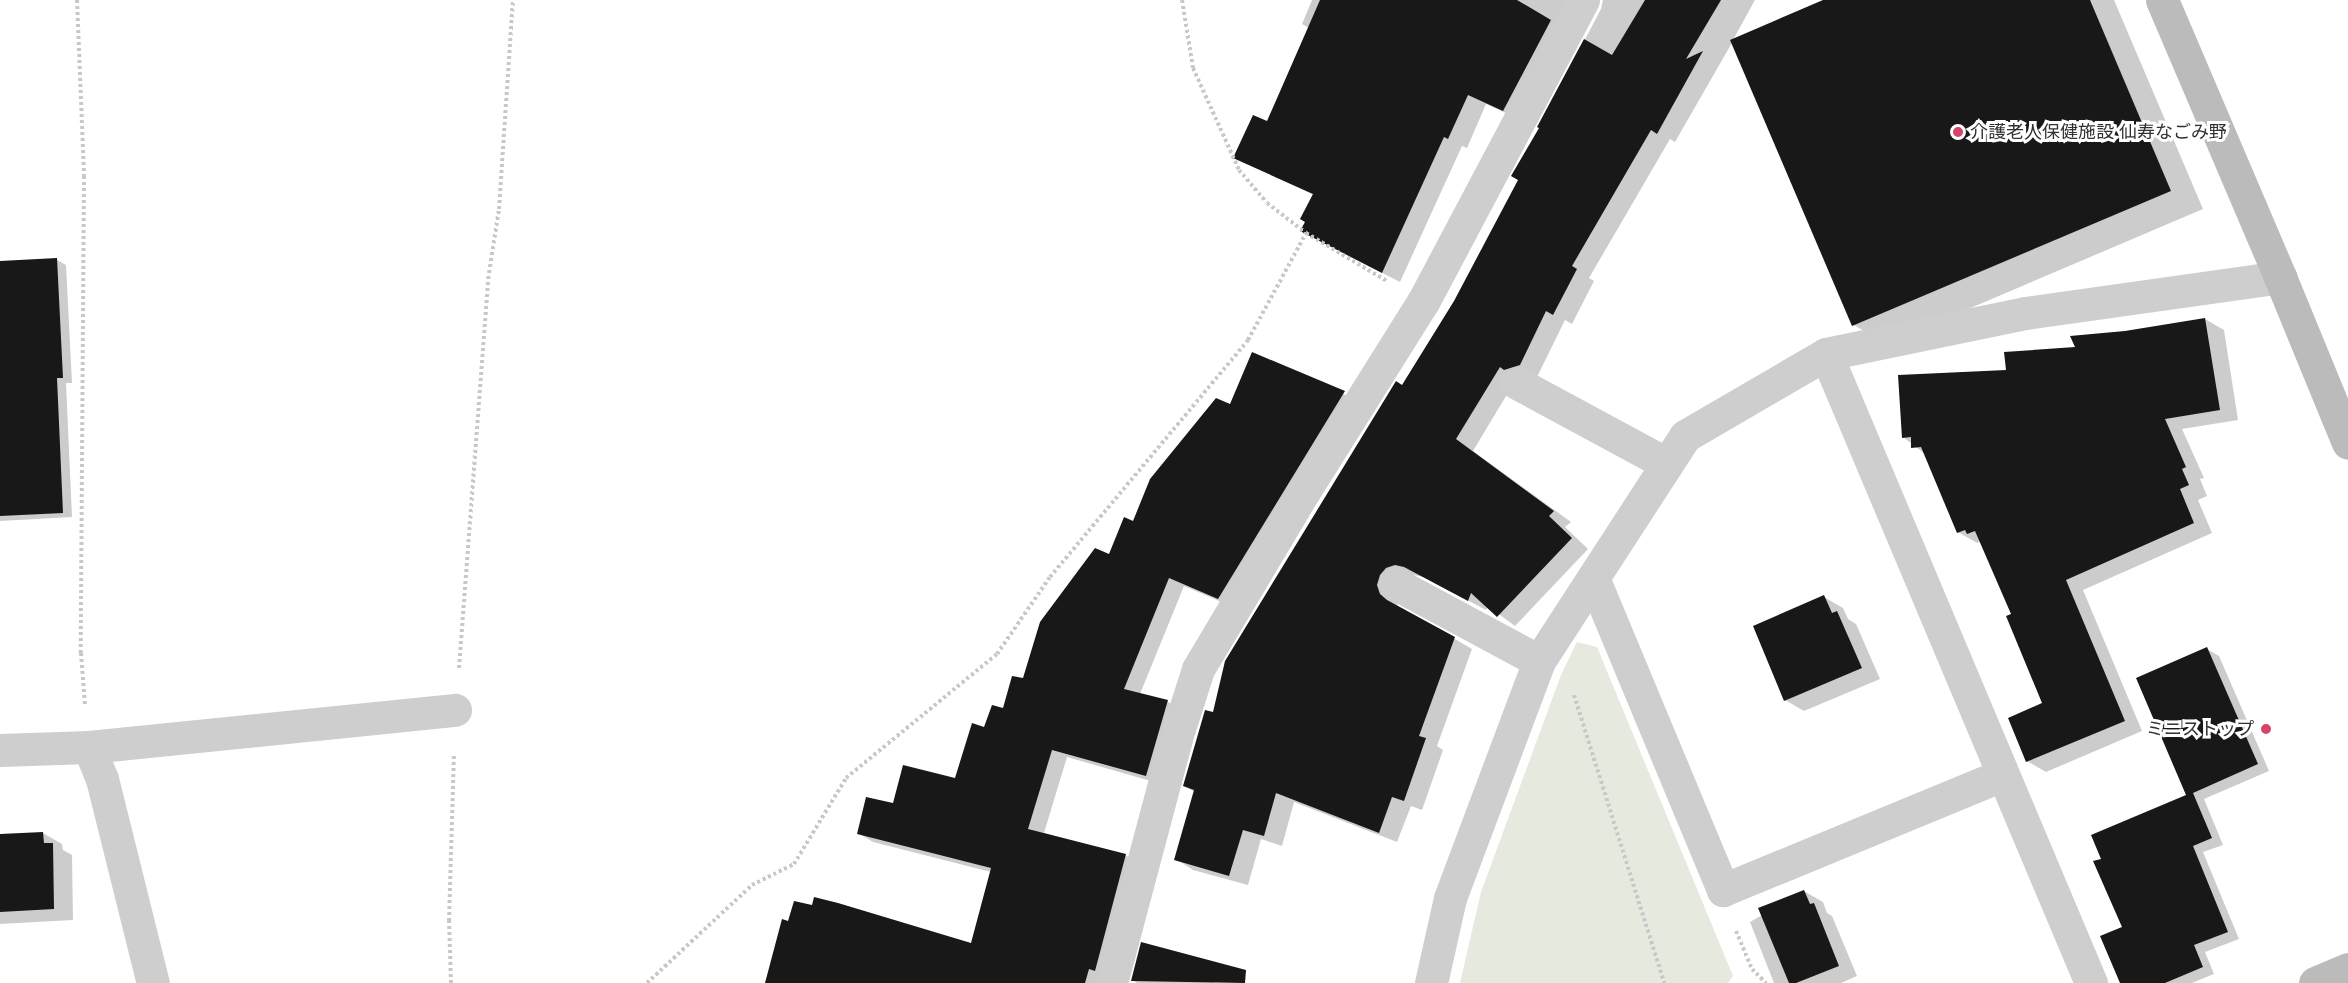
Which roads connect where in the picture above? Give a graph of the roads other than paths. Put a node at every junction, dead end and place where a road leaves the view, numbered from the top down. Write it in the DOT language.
graph roads {
  1 [pos="1584,0"];
  2 [pos="2162,0"];
  3 [pos="2280,277"];
  4 [pos="1826,354"];
  5 [pos="1516,383"];
  6 [pos="2348,443"];
  7 [pos="1667,464"];
  8 [pos="1594,580"];
  9 [pos="1396,584"];
  10 [pos="1539,661"];
  11 [pos="455,710"];
  12 [pos="89,747"];
  13 [pos="0,750"];
  14 [pos="2002,775"];
  15 [pos="2348,969"];
  16 [pos="153,983"];
  17 [pos="1112,983"];
  18 [pos="1431,983"];
  19 [pos="2091,983"];
  20 [pos="2314,983"];
  1 -- 17 [label="street"];
  2 -- 3 [label="street"];
  3 -- 4 [label="street"];
  3 -- 6 [label="street"];
  4 -- 7 [label="street"];
  4 -- 14 [label="street"];
  5 -- 7 [label="street"];
  7 -- 8 [label="street"];
  8 -- 10 [label="street"];
  8 -- 14 [label="street"];
  9 -- 10 [label="street"];
  10 -- 18 [label="street"];
  11 -- 12 [label="street"];
  12 -- 13 [label="street"];
  12 -- 16 [label="street"];
  14 -- 19 [label="street"];
  15 -- 20 [label="street"];
}
